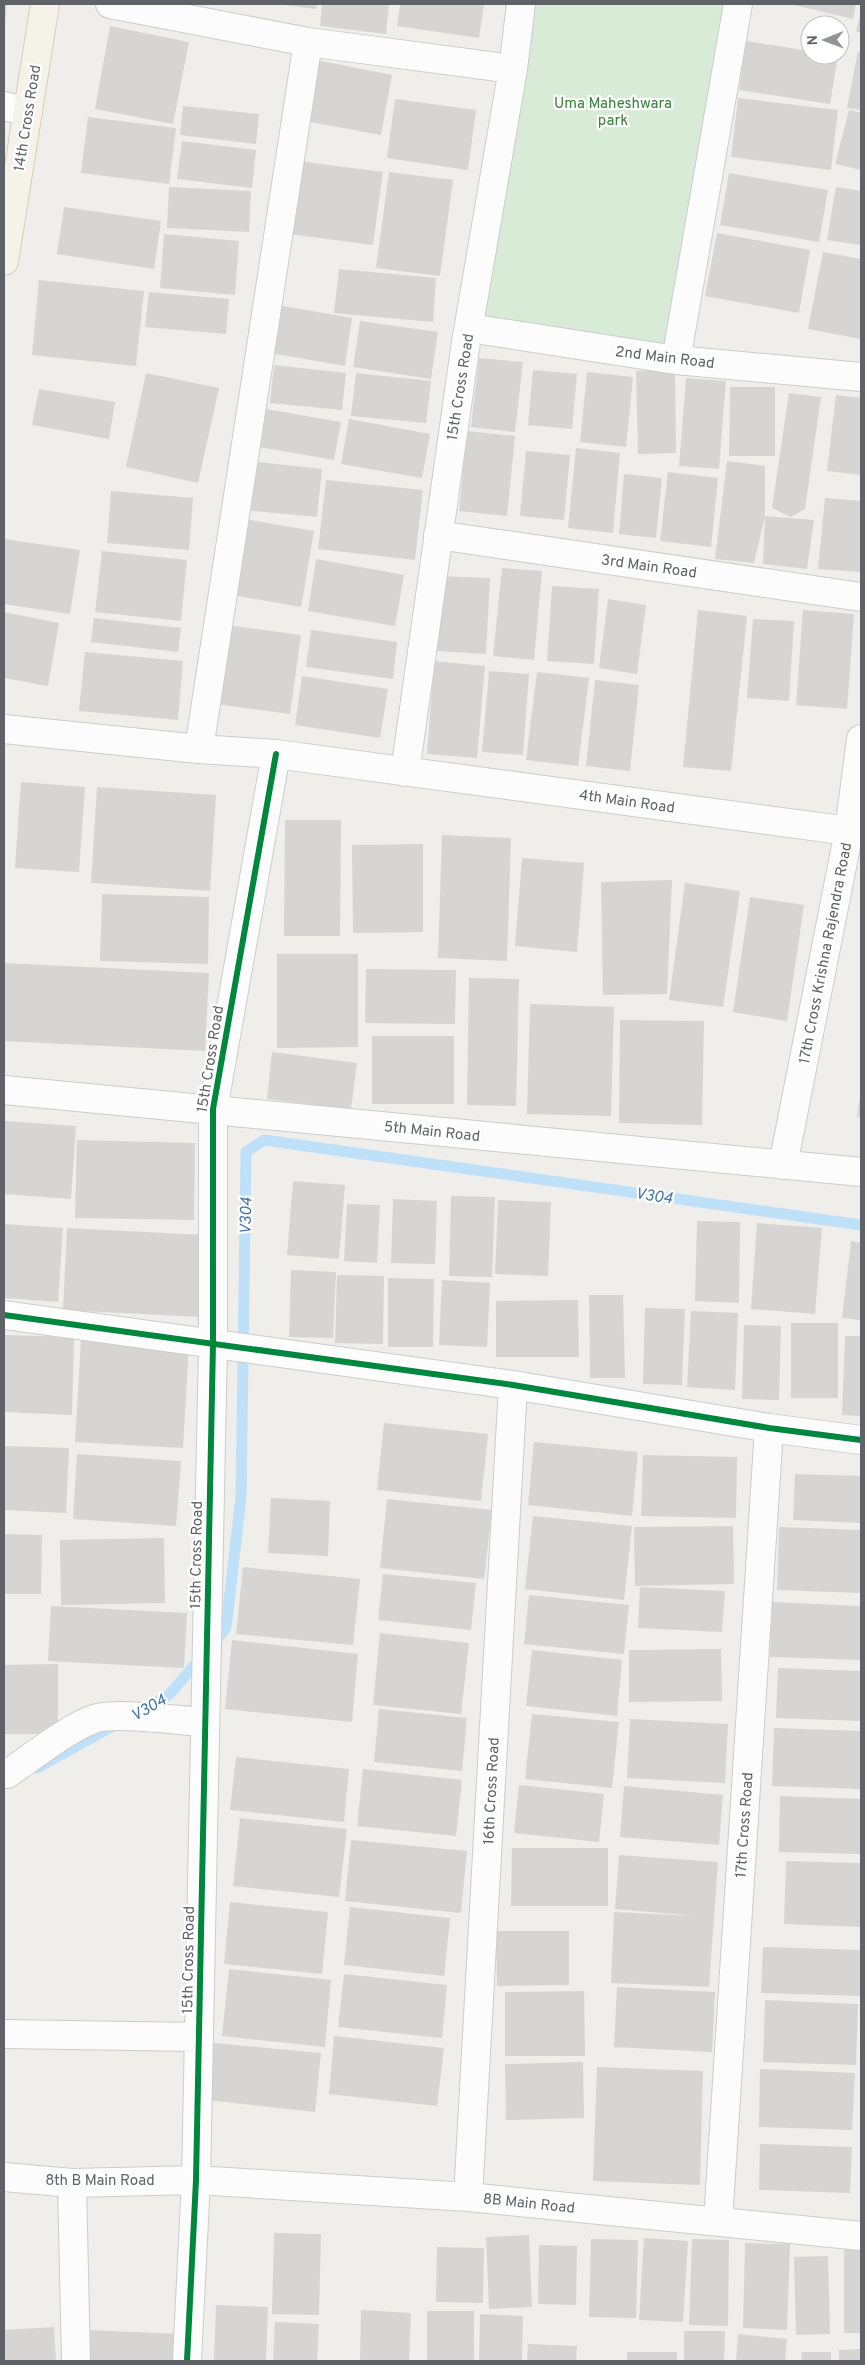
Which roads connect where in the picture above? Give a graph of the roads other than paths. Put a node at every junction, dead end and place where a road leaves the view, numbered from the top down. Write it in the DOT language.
graph roads {
  1 [pos="45,4"];
  2 [pos="110,4"];
  3 [pos="521,4"];
  4 [pos="738,4"];
  5 [pos="308,42"];
  6 [pos="513,69"];
  7 [pos="16,109"];
  8 [pos="4,261"];
  9 [pos="469,328"];
  10 [pos="676,360"];
  11 [pos="861,377"];
  12 [pos="438,535"];
  13 [pos="861,597"];
  14 [pos="4,729"];
  15 [pos="861,739"];
  16 [pos="199,749"];
  17 [pos="276,754"];
  18 [pos="405,772"];
  19 [pos="849,831"];
  20 [pos="4,1090"];
  21 [pos="213,1109"];
  22 [pos="783,1165"];
  23 [pos="861,1172"];
  24 [pos="4,1315"];
  25 [pos="213,1344"];
  26 [pos="513,1385"];
  27 [pos="769,1428"];
  28 [pos="861,1440"];
  29 [pos="205,1722"];
  30 [pos="7,1774"];
  31 [pos="4,2034"];
  32 [pos="199,2038"];
  33 [pos="4,2177"];
  34 [pos="196,2180"];
  35 [pos="72,2183"];
  36 [pos="468,2197"];
  37 [pos="718,2222"];
  38 [pos="861,2236"];
  39 [pos="76,2361"];
  40 [pos="187,2361"];
  1 -- 7 [label="main road, 14th Cross Road"];
  2 -- 5 [label="street"];
  3 -- 6 [label="street, 15th Cross Road"];
  4 -- 10 [label="street"];
  5 -- 6 [label="street"];
  5 -- 16 [label="street"];
  6 -- 9 [label="street, 15th Cross Road"];
  7 -- 8 [label="main road, 14th Cross Road"];
  9 -- 10 [label="street, 2nd Main Road"];
  9 -- 12 [label="street, 15th Cross Road"];
  10 -- 11 [label="street, 2nd Main Road"];
  12 -- 13 [label="street, 3rd Main Road"];
  12 -- 18 [label="street, 15th Cross Road"];
  14 -- 16 [label="street, 4th Main Road"];
  15 -- 19 [label="street, 17th Cross Krishna Rajendra Road"];
  16 -- 17 [label="street, 4th Main Road"];
  17 -- 18 [label="street, 4th Main Road"];
  17 -- 21 [label="street, 15th Cross Road"];
  18 -- 19 [label="street, 4th Main Road"];
  19 -- 22 [label="street, 17th Cross Krishna Rajendra Road"];
  20 -- 21 [label="street, 5th Main Road"];
  21 -- 22 [label="street, 5th Main Road"];
  21 -- 25 [label="street, 15th Cross Road"];
  22 -- 23 [label="street, 5th Main Road"];
  24 -- 25 [label="street"];
  25 -- 26 [label="street"];
  25 -- 29 [label="street, 15th Cross Road"];
  26 -- 27 [label="street"];
  26 -- 36 [label="street, 16th Cross Road"];
  27 -- 28 [label="street"];
  27 -- 37 [label="street, 17th Cross Road"];
  29 -- 30 [label="street"];
  29 -- 32 [label="street, 15th Cross Road"];
  31 -- 32 [label="street"];
  32 -- 34 [label="street, 15th Cross Road"];
  33 -- 35 [label="street, 8th B Main Road"];
  34 -- 35 [label="street, 8th B Main Road"];
  34 -- 36 [label="street, 8B Main Road"];
  34 -- 40 [label="street, 15th Cross Road"];
  35 -- 39 [label="street"];
  36 -- 37 [label="street, 8B Main Road"];
  37 -- 38 [label="street, 8B Main Road"];
}
